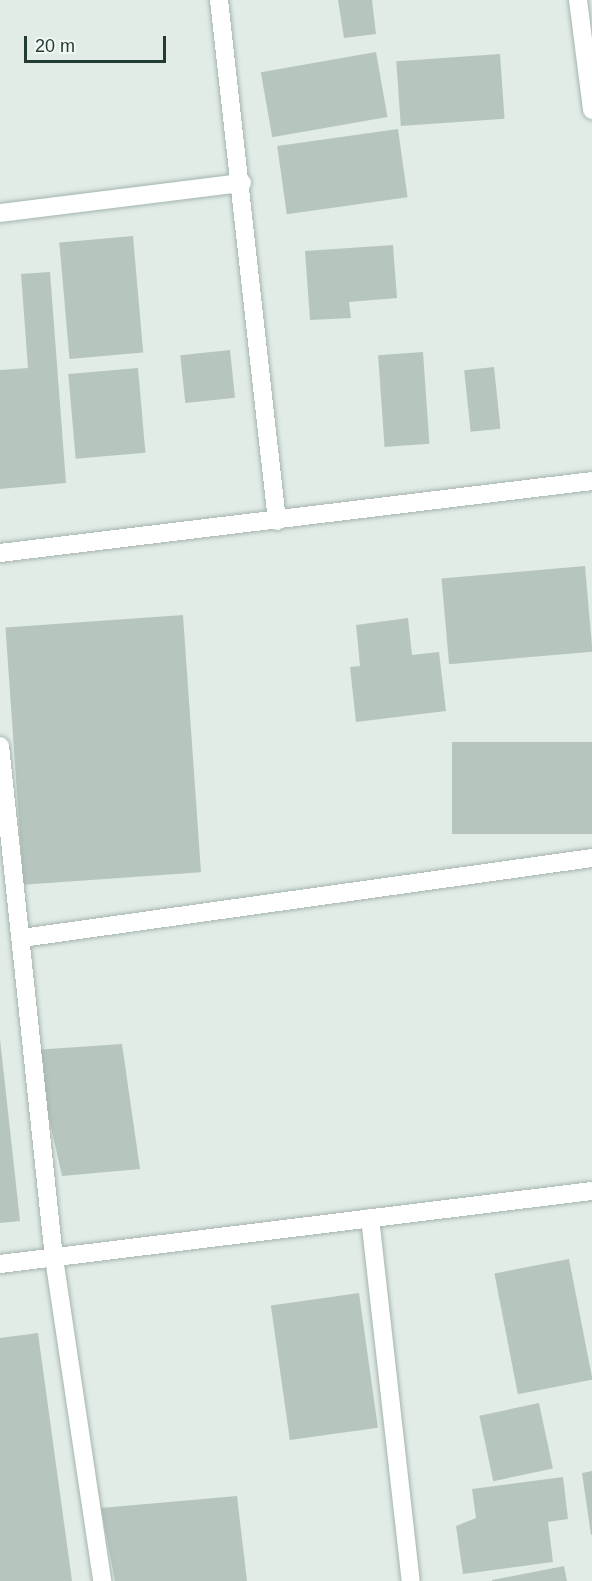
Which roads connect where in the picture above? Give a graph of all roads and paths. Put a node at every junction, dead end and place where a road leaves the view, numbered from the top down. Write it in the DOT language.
graph roads {
  1 [pos="219,0"];
  2 [pos="578,0"];
  3 [pos="592,110"];
  4 [pos="242,183"];
  5 [pos="0,213"];
  6 [pos="592,481"];
  7 [pos="277,521"];
  8 [pos="0,553"];
  9 [pos="0,746"];
  10 [pos="592,858"];
  11 [pos="22,938"];
  12 [pos="592,1191"];
  13 [pos="370,1218"];
  14 [pos="54,1258"];
  15 [pos="0,1264"];
  16 [pos="102,1581"];
  17 [pos="411,1581"];
  1 -- 4 [label="street"];
  2 -- 3 [label="street"];
  4 -- 5 [label="street"];
  4 -- 7 [label="street"];
  6 -- 7 [label="street"];
  7 -- 8 [label="street"];
  9 -- 11 [label="street"];
  10 -- 11 [label="street"];
  11 -- 14 [label="street"];
  12 -- 13 [label="street"];
  13 -- 14 [label="street"];
  13 -- 17 [label="street"];
  14 -- 15 [label="street"];
  14 -- 16 [label="street"];
}
